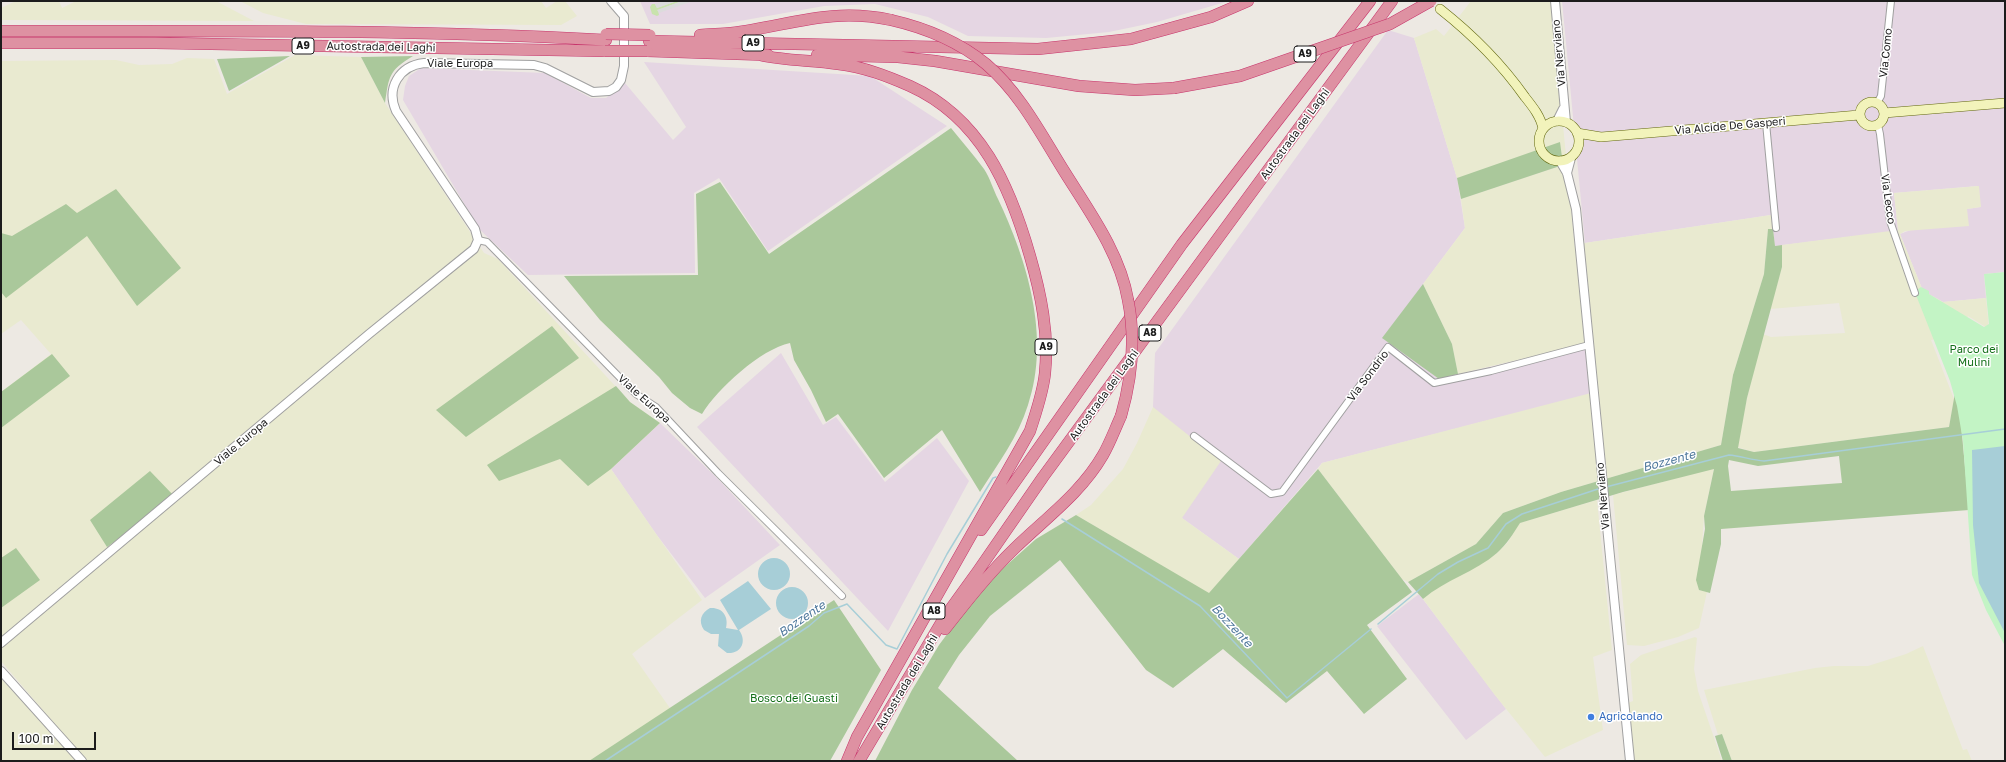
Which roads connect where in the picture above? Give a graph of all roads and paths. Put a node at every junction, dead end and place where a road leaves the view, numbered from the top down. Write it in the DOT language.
graph roads {
  1 [pos="611,1"];
  2 [pos="1248,1"];
  3 [pos="1370,1"];
  4 [pos="1392,1"];
  5 [pos="1431,1"];
  6 [pos="1555,1"];
  7 [pos="1891,1"];
  8 [pos="1440,9"];
  9 [pos="1,31"];
  10 [pos="606,41"];
  11 [pos="649,42"];
  12 [pos="1,43"];
  13 [pos="760,55"];
  14 [pos="1877,103"];
  15 [pos="2005,103"];
  16 [pos="1536,112"];
  17 [pos="1884,113"];
  18 [pos="1859,115"];
  19 [pos="1558,122"];
  20 [pos="1766,123"];
  21 [pos="1878,125"];
  22 [pos="1542,129"];
  23 [pos="1577,133"];
  24 [pos="1601,137"];
  25 [pos="1578,147"];
  26 [pos="1570,158"];
  27 [pos="1560,161"];
  28 [pos="1567,173"];
  29 [pos="1776,228"];
  30 [pos="478,240"];
  31 [pos="1915,293"];
  32 [pos="1589,345"];
  33 [pos="1194,436"];
  34 [pos="842,596"];
  35 [pos="1,643"];
  36 [pos="914,669"];
  37 [pos="1,672"];
  38 [pos="82,761"];
  39 [pos="847,761"];
  40 [pos="859,761"];
  41 [pos="1630,761"];
  1 -- 30 [label="street, Viale Europa"];
  2 -- 11 [label="highway, A9"];
  3 -- 39 [label="highway, Autostrada dei Laghi / A8"];
  4 -- 36 [label="highway, Autostrada dei Laghi / A8"];
  5 -- 13 [label="highway, A9, bridge"];
  6 -- 19 [label="street, Via Nerviano"];
  7 -- 14 [label="street, Via Como"];
  8 -- 16 [label="main road"];
  9 -- 10 [label="highway, Autostrada dei Laghi / A9"];
  10 -- 11 [label="highway, Autostrada dei Laghi / A9, bridge"];
  10 -- 11 [label="highway, A9, bridge"];
  10 -- 12 [label="highway, Autostrada dei Laghi / A9"];
  11 -- 13 [label="highway, Autostrada dei Laghi / A9"];
  11 -- 36 [label="highway, A9, bridge"];
  13 -- 39 [label="highway, A9"];
  14 -- 17 [label="main road"];
  14 -- 18 [label="main road"];
  15 -- 17 [label="main road"];
  16 -- 19 [label="main road"];
  16 -- 22 [label="main road"];
  17 -- 21 [label="main road"];
  18 -- 20 [label="main road, Via Alcide De Gasperi"];
  18 -- 21 [label="main road"];
  19 -- 22 [label="main road"];
  19 -- 23 [label="main road"];
  20 -- 24 [label="main road, Via Alcide De Gasperi"];
  20 -- 29 [label="street"];
  21 -- 31 [label="street, Via Lecco"];
  22 -- 27 [label="main road"];
  23 -- 24 [label="main road, Via Alcide De Gasperi"];
  23 -- 25 [label="main road"];
  24 -- 25 [label="main road, Via Alcide De Gasperi"];
  25 -- 26 [label="main road"];
  26 -- 27 [label="main road"];
  26 -- 28 [label="street"];
  27 -- 28 [label="street"];
  28 -- 32 [label="street, Via Nerviano"];
  30 -- 34 [label="street, Viale Europa"];
  30 -- 35 [label="street, Viale Europa"];
  32 -- 33 [label="street, Via Sondrio"];
  32 -- 41 [label="street, Via Nerviano"];
  36 -- 40 [label="highway, Autostrada dei Laghi / A8"];
  37 -- 38 [label="street"];
}
